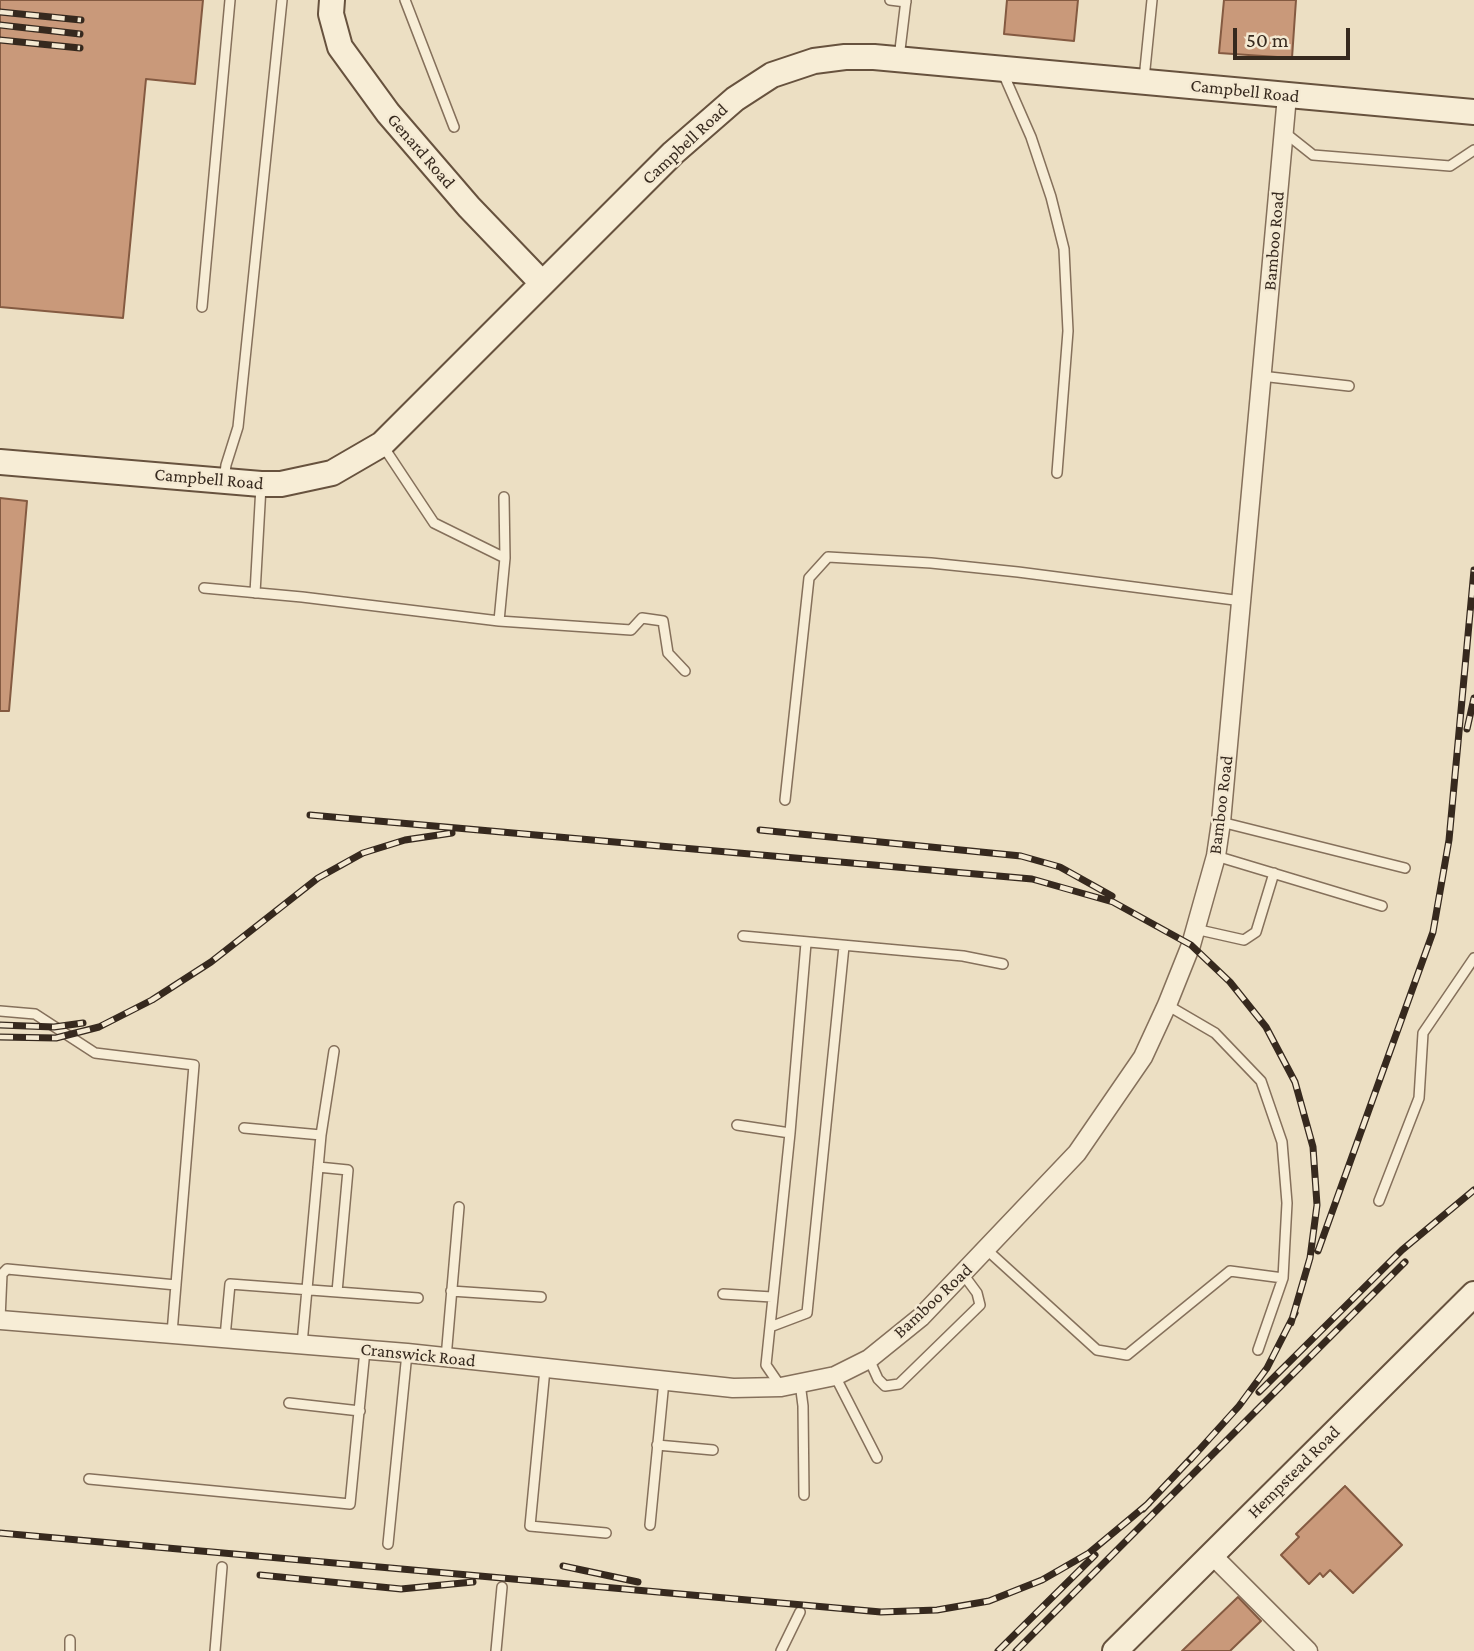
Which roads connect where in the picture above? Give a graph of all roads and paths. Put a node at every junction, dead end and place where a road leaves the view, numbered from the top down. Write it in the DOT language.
graph roads {
  1 [pos="230,0"];
  2 [pos="282,0"];
  3 [pos="332,0"];
  4 [pos="405,0"];
  5 [pos="890,0"];
  6 [pos="1152,0"];
  7 [pos="906,1"];
  8 [pos="899,60"];
  9 [pos="1001,68"];
  10 [pos="1144,81"];
  11 [pos="1287,96"];
  12 [pos="1474,112"];
  13 [pos="454,127"];
  14 [pos="1284,132"];
  15 [pos="1474,150"];
  16 [pos="542,283"];
  17 [pos="202,307"];
  18 [pos="1261,376"];
  19 [pos="1349,386"];
  20 [pos="382,444"];
  21 [pos="0,461"];
  22 [pos="1056,473"];
  23 [pos="224,481"];
  24 [pos="261,484"];
  25 [pos="504,497"];
  26 [pos="505,558"];
  27 [pos="204,589"];
  28 [pos="255,593"];
  29 [pos="1242,601"];
  30 [pos="499,621"];
  31 [pos="685,671"];
  32 [pos="785,800"];
  33 [pos="1221,822"];
  34 [pos="1216,856"];
  35 [pos="1405,868"];
  36 [pos="1274,873"];
  37 [pos="1382,906"];
  38 [pos="1195,929"];
  39 [pos="743,936"];
  40 [pos="806,943"];
  41 [pos="844,946"];
  42 [pos="1474,958"];
  43 [pos="1003,964"];
  44 [pos="1167,1005"];
  45 [pos="0,1011"];
  46 [pos="334,1051"];
  47 [pos="737,1125"];
  48 [pos="244,1128"];
  49 [pos="790,1133"];
  50 [pos="321,1135"];
  51 [pos="318,1167"];
  52 [pos="1379,1201"];
  53 [pos="459,1207"];
  54 [pos="987,1250"];
  55 [pos="963,1274"];
  56 [pos="1283,1278"];
  57 [pos="176,1285"];
  58 [pos="307,1290"];
  59 [pos="337,1292"];
  60 [pos="451,1292"];
  61 [pos="723,1294"];
  62 [pos="1474,1294"];
  63 [pos="418,1297"];
  64 [pos="541,1297"];
  65 [pos="772,1297"];
  66 [pos="0,1319"];
  67 [pos="769,1327"];
  68 [pos="172,1333"];
  69 [pos="225,1337"];
  70 [pos="302,1344"];
  71 [pos="365,1350"];
  72 [pos="1258,1350"];
  73 [pos="407,1353"];
  74 [pos="446,1358"];
  75 [pos="869,1359"];
  76 [pos="545,1368"];
  77 [pos="835,1376"];
  78 [pos="664,1381"];
  79 [pos="800,1383"];
  80 [pos="780,1387"];
  81 [pos="289,1403"];
  82 [pos="360,1411"];
  83 [pos="657,1445"];
  84 [pos="713,1450"];
  85 [pos="877,1458"];
  86 [pos="89,1479"];
  87 [pos="804,1495"];
  88 [pos="650,1525"];
  89 [pos="607,1533"];
  90 [pos="388,1544"];
  91 [pos="1210,1554"];
  92 [pos="222,1567"];
  93 [pos="502,1587"];
  94 [pos="800,1612"];
  95 [pos="70,1640"];
  96 [pos="70,1651"];
  97 [pos="215,1651"];
  98 [pos="496,1651"];
  99 [pos="781,1651"];
  100 [pos="1115,1651"];
  101 [pos="1308,1651"];
  1 -- 17 [label="lane"];
  2 -- 23 [label="lane"];
  3 -- 16 [label="street, Genard Road"];
  4 -- 13 [label="lane"];
  5 -- 7 [label="lane"];
  6 -- 10 [label="lane"];
  7 -- 8 [label="lane"];
  8 -- 9 [label="street, Campbell Road"];
  8 -- 16 [label="street, Campbell Road"];
  9 -- 10 [label="street, Campbell Road"];
  9 -- 22 [label="lane"];
  10 -- 11 [label="street, Campbell Road"];
  11 -- 12 [label="street, Campbell Road"];
  11 -- 14 [label="street, Bamboo Road"];
  14 -- 15 [label="lane"];
  14 -- 18 [label="street, Bamboo Road"];
  16 -- 20 [label="street, Campbell Road"];
  18 -- 19 [label="lane"];
  18 -- 29 [label="street, Bamboo Road"];
  20 -- 24 [label="street, Campbell Road"];
  20 -- 26 [label="lane"];
  21 -- 23 [label="street, Campbell Road"];
  23 -- 24 [label="street, Campbell Road"];
  24 -- 28 [label="lane"];
  25 -- 26 [label="lane"];
  26 -- 30 [label="lane"];
  27 -- 28 [label="lane"];
  28 -- 30 [label="lane"];
  29 -- 32 [label="lane"];
  29 -- 33 [label="street, Bamboo Road"];
  30 -- 31 [label="lane"];
  33 -- 34 [label="street, Bamboo Road"];
  33 -- 35 [label="lane"];
  34 -- 36 [label="lane"];
  34 -- 38 [label="street, Bamboo Road"];
  36 -- 37 [label="lane"];
  36 -- 38 [label="lane"];
  38 -- 44 [label="street, Bamboo Road"];
  39 -- 40 [label="lane"];
  40 -- 41 [label="lane"];
  40 -- 49 [label="lane"];
  41 -- 43 [label="lane"];
  41 -- 67 [label="lane"];
  42 -- 52 [label="lane"];
  44 -- 54 [label="street, Bamboo Road"];
  44 -- 56 [label="lane"];
  45 -- 57 [label="lane"];
  46 -- 50 [label="lane"];
  47 -- 49 [label="lane"];
  48 -- 50 [label="lane"];
  49 -- 65 [label="lane"];
  50 -- 51 [label="lane"];
  51 -- 58 [label="lane"];
  51 -- 59 [label="lane"];
  53 -- 60 [label="lane"];
  54 -- 55 [label="street, Bamboo Road"];
  54 -- 56 [label="lane"];
  55 -- 75 [label="street, Bamboo Road"];
  55 -- 75 [label="lane"];
  56 -- 72 [label="lane"];
  57 -- 66 [label="lane"];
  57 -- 68 [label="lane"];
  58 -- 59 [label="lane"];
  58 -- 69 [label="lane"];
  58 -- 70 [label="lane"];
  59 -- 63 [label="lane"];
  60 -- 64 [label="lane"];
  60 -- 74 [label="lane"];
  61 -- 65 [label="lane"];
  62 -- 91 [label="street, Hempstead Road"];
  65 -- 67 [label="lane"];
  66 -- 68 [label="street, Cranswick Road"];
  67 -- 80 [label="lane"];
  68 -- 69 [label="street, Cranswick Road"];
  69 -- 70 [label="street, Cranswick Road"];
  70 -- 71 [label="street, Cranswick Road"];
  71 -- 73 [label="street, Cranswick Road"];
  71 -- 82 [label="lane"];
  73 -- 74 [label="street, Cranswick Road"];
  73 -- 90 [label="lane"];
  74 -- 76 [label="street, Cranswick Road"];
  75 -- 77 [label="street, Bamboo Road"];
  76 -- 78 [label="street, Cranswick Road"];
  76 -- 89 [label="lane"];
  77 -- 79 [label="street, Cranswick Road"];
  77 -- 85 [label="lane"];
  78 -- 80 [label="street, Cranswick Road"];
  78 -- 83 [label="lane"];
  79 -- 80 [label="street, Cranswick Road"];
  79 -- 87 [label="lane"];
  81 -- 82 [label="lane"];
  82 -- 86 [label="lane"];
  83 -- 84 [label="lane"];
  83 -- 88 [label="lane"];
  91 -- 100 [label="street, Hempstead Road"];
  91 -- 101 [label="street"];
  92 -- 97 [label="lane"];
  93 -- 98 [label="lane"];
  94 -- 99 [label="lane"];
  95 -- 96 [label="lane"];
}
